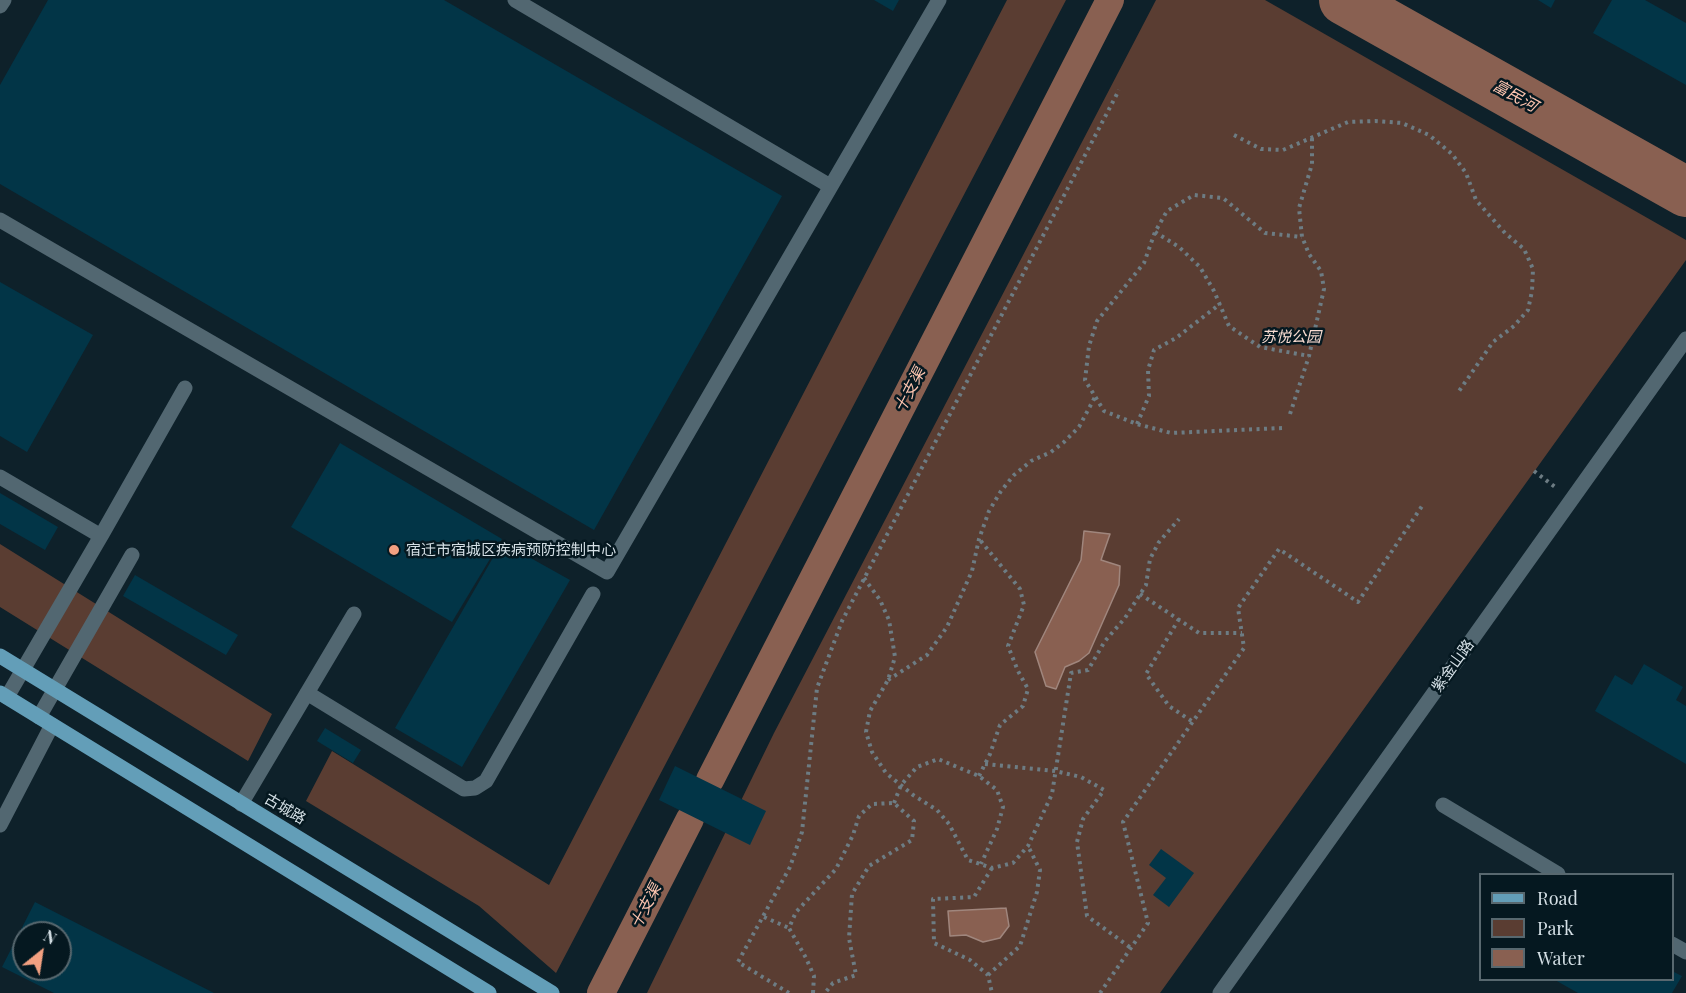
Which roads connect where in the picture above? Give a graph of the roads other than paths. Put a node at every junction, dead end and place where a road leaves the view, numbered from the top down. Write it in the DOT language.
graph roads {
  1 [pos="4,0"];
  2 [pos="515,0"];
  3 [pos="939,0"];
  4 [pos="0,6"];
  5 [pos="830,186"];
  6 [pos="0,220"];
  7 [pos="1686,339"];
  8 [pos="185,388"];
  9 [pos="0,477"];
  10 [pos="101,536"];
  11 [pos="132,555"];
  12 [pos="593,594"];
  13 [pos="354,614"];
  14 [pos="0,656"];
  15 [pos="23,670"];
  16 [pos="55,690"];
  17 [pos="308,693"];
  18 [pos="4,695"];
  19 [pos="46,721"];
  20 [pos="241,804"];
  21 [pos="1443,805"];
  22 [pos="0,825"];
  23 [pos="1556,873"];
  24 [pos="489,993"];
  25 [pos="552,993"];
  26 [pos="1220,993"];
  1 -- 4 [label="street"];
  2 -- 5 [label="street"];
  3 -- 5 [label="street"];
  5 -- 6 [label="street"];
  7 -- 26 [label="street, 紫金山路"];
  8 -- 10 [label="street"];
  9 -- 10 [label="street"];
  10 -- 15 [label="street"];
  11 -- 16 [label="street"];
  12 -- 17 [label="street"];
  13 -- 17 [label="street"];
  14 -- 15 [label="main road, 古城路"];
  15 -- 16 [label="main road, 古城路"];
  15 -- 18 [label="street"];
  16 -- 19 [label="street"];
  16 -- 20 [label="main road, 古城路"];
  17 -- 20 [label="street"];
  18 -- 19 [label="main road"];
  19 -- 22 [label="street"];
  19 -- 24 [label="main road"];
  20 -- 25 [label="main road, 古城路"];
  21 -- 23 [label="street"];
}
